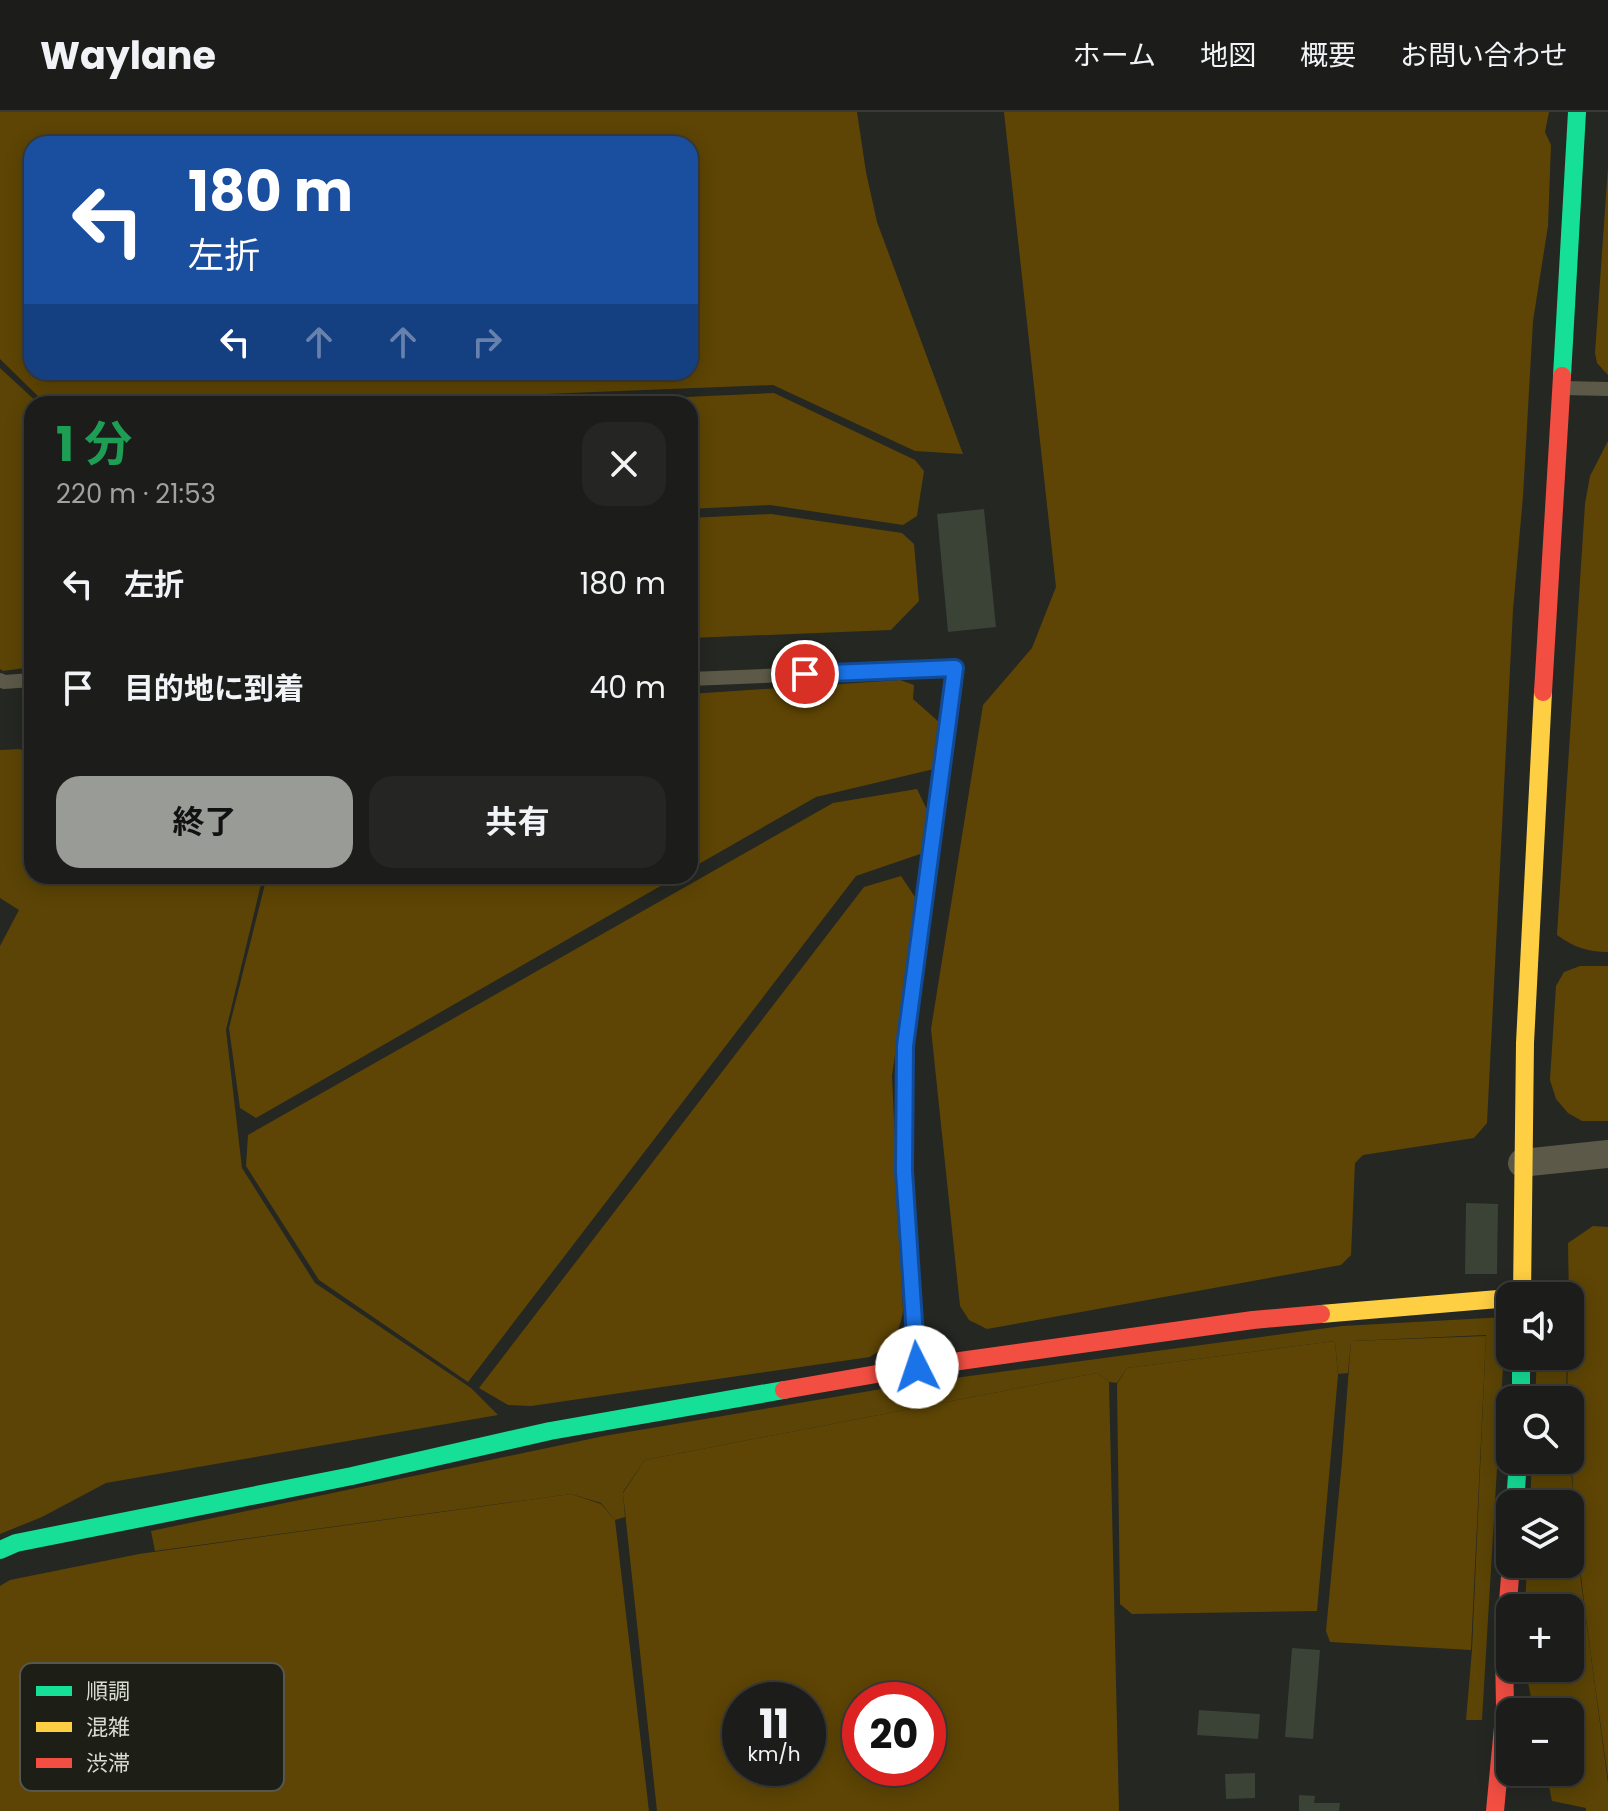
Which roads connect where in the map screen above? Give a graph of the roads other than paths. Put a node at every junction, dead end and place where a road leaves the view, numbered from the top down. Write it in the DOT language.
graph roads {
  1 [pos="1577,112"];
  2 [pos="1562,387"];
  3 [pos="1608,389"];
  4 [pos="698,679"];
  5 [pos="0,680"];
  6 [pos="24,681"];
  7 [pos="1608,1154"];
  8 [pos="1522,1163"];
  9 [pos="1522,1282"];
  10 [pos="1496,1299"];
  11 [pos="917,1367"];
  12 [pos="0,1550"];
  13 [pos="1510,1578"];
  14 [pos="1495,1811"];
  1 -- 2 [label="street"];
  2 -- 3 [label="lane"];
  2 -- 8 [label="street"];
  4 -- 11 [label="lane"];
  5 -- 6 [label="lane"];
  7 -- 8 [label="street"];
  8 -- 9 [label="street"];
  10 -- 11 [label="street"];
  11 -- 12 [label="street"];
  13 -- 14 [label="street"];
}
